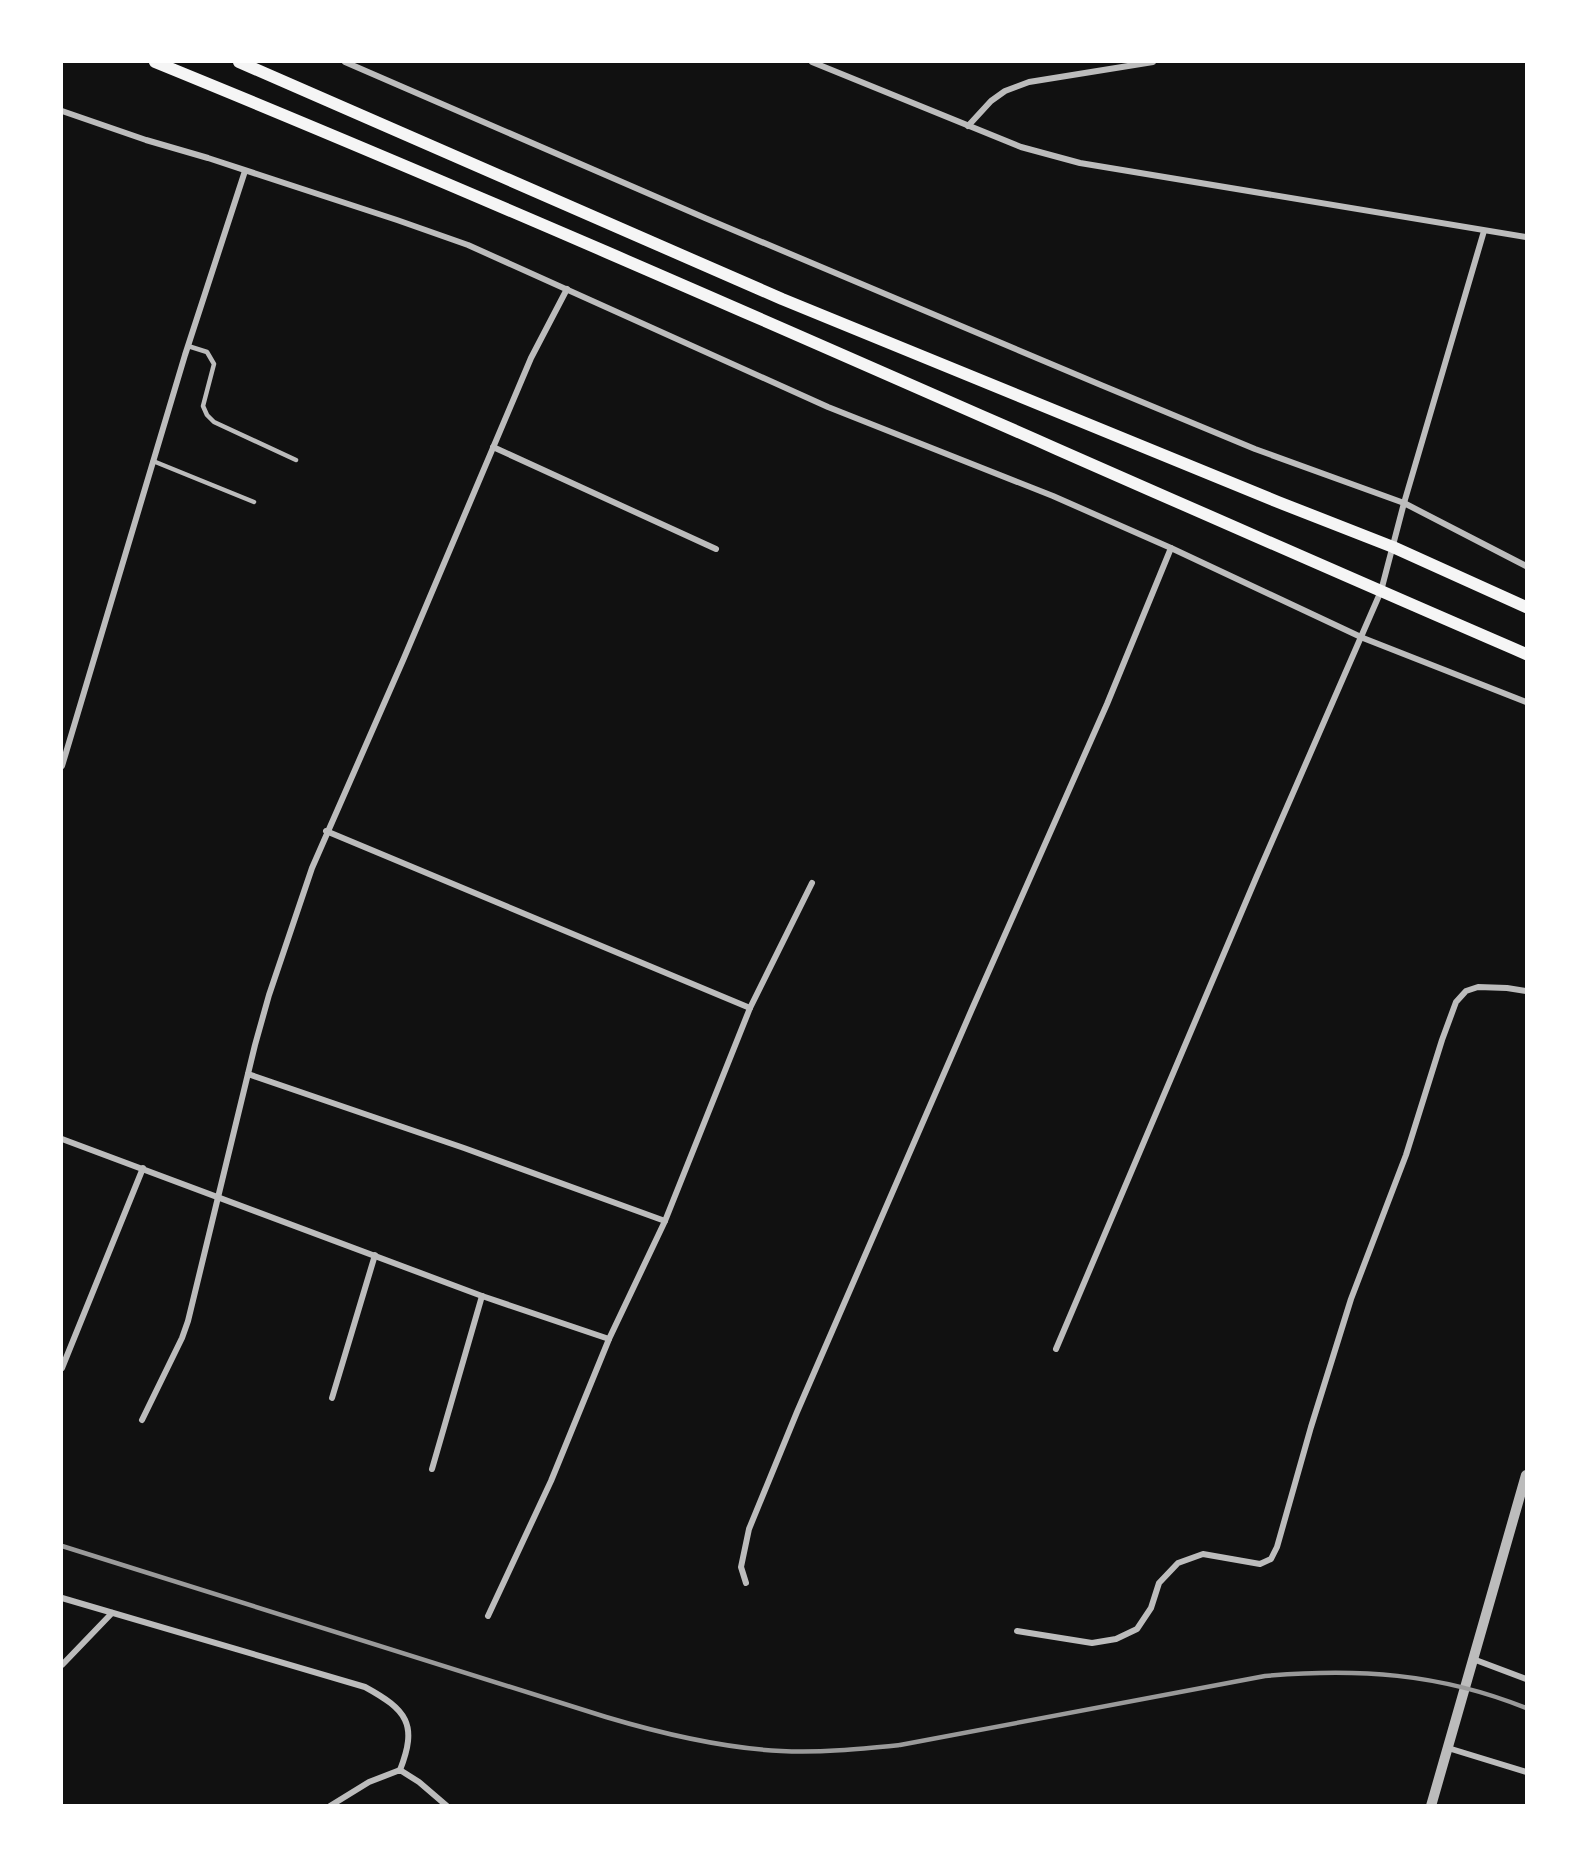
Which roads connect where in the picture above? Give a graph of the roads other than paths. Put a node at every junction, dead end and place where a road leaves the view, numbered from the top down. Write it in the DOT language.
graph roads {
  1 [pos="155,62"];
  2 [pos="240,62"];
  3 [pos="345,62"];
  4 [pos="812,62"];
  5 [pos="1152,62"];
  6 [pos="62,111"];
  7 [pos="969,126"];
  8 [pos="245,171"];
  9 [pos="1484,231"];
  10 [pos="1527,237"];
  11 [pos="567,289"];
  12 [pos="188,346"];
  13 [pos="493,447"];
  14 [pos="296,460"];
  15 [pos="153,461"];
  16 [pos="254,502"];
  17 [pos="1404,503"];
  18 [pos="1393,547"];
  19 [pos="1171,548"];
  20 [pos="716,549"];
  21 [pos="1527,566"];
  22 [pos="1382,591"];
  23 [pos="1527,608"];
  24 [pos="1362,638"];
  25 [pos="1527,654"];
  26 [pos="1527,702"];
  27 [pos="62,766"];
  28 [pos="326,831"];
  29 [pos="812,883"];
  30 [pos="1527,992"];
  31 [pos="750,1008"];
  32 [pos="248,1074"];
  33 [pos="62,1139"];
  34 [pos="143,1168"];
  35 [pos="220,1196"];
  36 [pos="665,1221"];
  37 [pos="375,1255"];
  38 [pos="482,1296"];
  39 [pos="609,1340"];
  40 [pos="1056,1349"];
  41 [pos="62,1368"];
  42 [pos="332,1398"];
  43 [pos="142,1420"];
  44 [pos="432,1469"];
  45 [pos="1527,1475"];
  46 [pos="746,1583"];
  47 [pos="62,1598"];
  48 [pos="112,1613"];
  49 [pos="488,1616"];
  50 [pos="1017,1631"];
  51 [pos="1473,1659"];
  52 [pos="62,1665"];
  53 [pos="1527,1678"];
  54 [pos="1448,1748"];
  55 [pos="400,1770"];
  56 [pos="1527,1772"];
  57 [pos="330,1806"];
  58 [pos="447,1806"];
  59 [pos="1431,1806"];
  1 -- 22 [label="main road"];
  2 -- 18 [label="main road"];
  3 -- 17 [label="street"];
  4 -- 7 [label="street"];
  5 -- 7 [label="street"];
  6 -- 8 [label="street"];
  7 -- 9 [label="street"];
  8 -- 11 [label="street"];
  8 -- 12 [label="street"];
  9 -- 10 [label="street"];
  9 -- 17 [label="street"];
  11 -- 13 [label="street"];
  11 -- 19 [label="street"];
  12 -- 14 [label="lane"];
  12 -- 15 [label="street"];
  13 -- 20 [label="street"];
  13 -- 28 [label="street"];
  15 -- 16 [label="lane"];
  15 -- 27 [label="street"];
  17 -- 18 [label="street"];
  17 -- 21 [label="street"];
  18 -- 22 [label="street"];
  18 -- 23 [label="main road"];
  19 -- 24 [label="street"];
  19 -- 46 [label="street"];
  22 -- 24 [label="street"];
  22 -- 25 [label="main road"];
  24 -- 26 [label="street"];
  24 -- 40 [label="street"];
  28 -- 31 [label="street"];
  28 -- 32 [label="street"];
  29 -- 31 [label="street"];
  30 -- 50 [label="street"];
  31 -- 36 [label="street"];
  32 -- 35 [label="street"];
  32 -- 36 [label="street"];
  33 -- 34 [label="street"];
  34 -- 35 [label="street"];
  34 -- 41 [label="street"];
  35 -- 37 [label="street"];
  35 -- 43 [label="street"];
  36 -- 39 [label="street"];
  37 -- 38 [label="street"];
  37 -- 42 [label="street"];
  38 -- 39 [label="street"];
  38 -- 44 [label="street"];
  39 -- 49 [label="street"];
  45 -- 51 [label="street"];
  47 -- 48 [label="street"];
  48 -- 52 [label="street"];
  48 -- 55 [label="street"];
  51 -- 53 [label="street"];
  51 -- 54 [label="street"];
  54 -- 56 [label="street"];
  54 -- 59 [label="street"];
  55 -- 57 [label="street"];
  55 -- 58 [label="street"];
}
